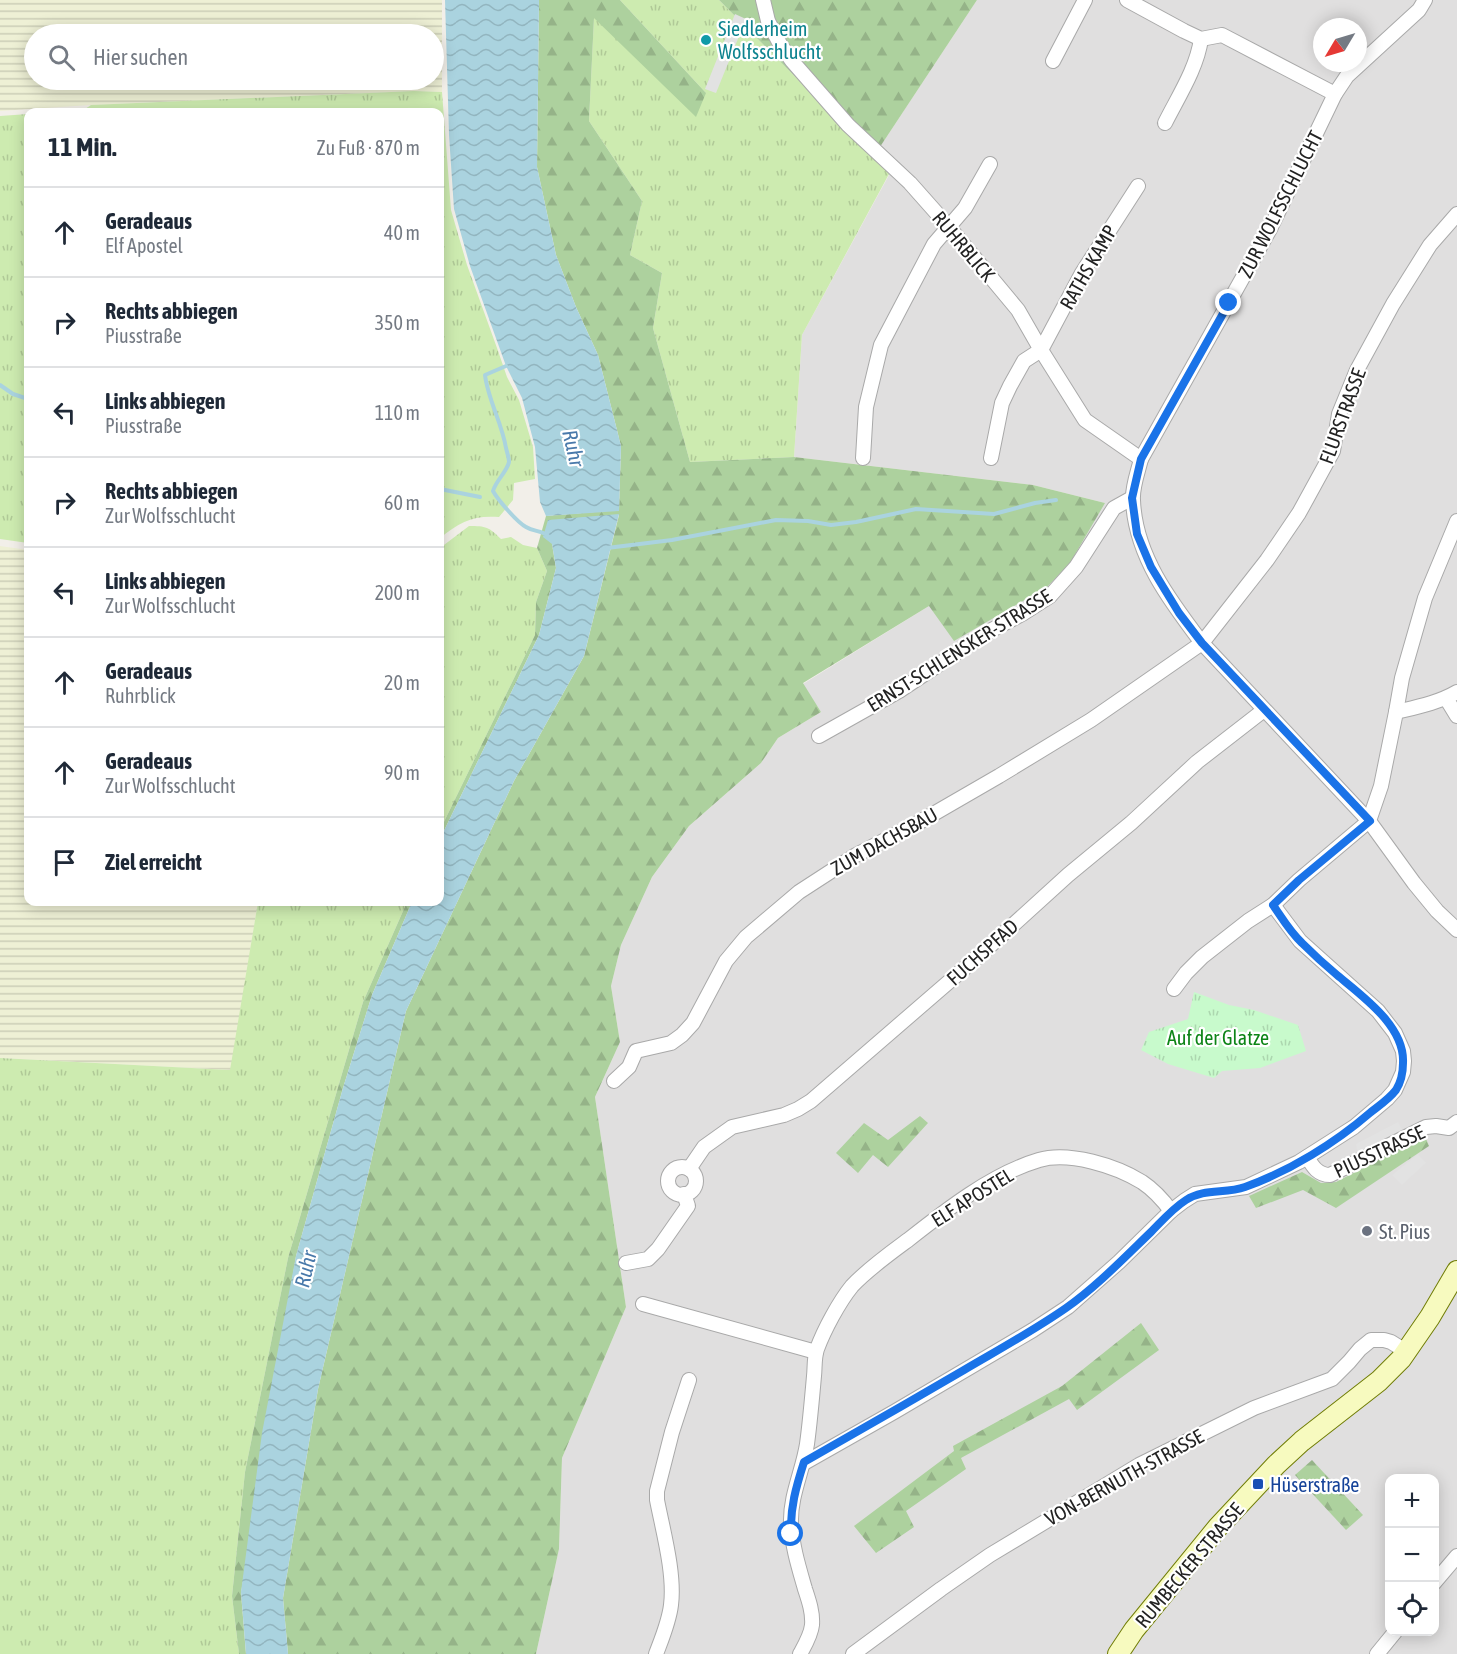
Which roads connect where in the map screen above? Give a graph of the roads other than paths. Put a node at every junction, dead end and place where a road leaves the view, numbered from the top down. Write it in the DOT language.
graph roads {
  1 [pos="763,0"];
  2 [pos="1085,0"];
  3 [pos="1127,0"];
  4 [pos="1425,0"];
  5 [pos="1201,39"];
  6 [pos="1053,62"];
  7 [pos="1335,94"];
  8 [pos="1165,123"];
  9 [pos="990,164"];
  10 [pos="1137,186"];
  11 [pos="1457,214"];
  12 [pos="949,227"];
  13 [pos="1041,350"];
  14 [pos="863,458"];
  15 [pos="991,458"];
  16 [pos="1141,459"];
  17 [pos="1132,498"];
  18 [pos="1457,521"];
  19 [pos="1202,643"];
  20 [pos="1452,695"];
  21 [pos="1264,710"];
  22 [pos="1396,712"];
  23 [pos="1457,716"];
  24 [pos="819,736"];
  25 [pos="1370,821"];
  26 [pos="1273,905"];
  27 [pos="1454,925"];
  28 [pos="1174,989"];
  29 [pos="614,1081"];
  30 [pos="1457,1122"];
  31 [pos="1307,1157"];
  32 [pos="689,1169"];
  33 [pos="684,1194"];
  34 [pos="1171,1211"];
  35 [pos="626,1263"];
  36 [pos="1457,1271"];
  37 [pos="643,1304"];
  38 [pos="816,1352"];
  39 [pos="1407,1352"];
  40 [pos="688,1380"];
  41 [pos="804,1462"];
  42 [pos="1457,1556"];
  43 [pos="1435,1582"];
  44 [pos="1392,1636"];
  45 [pos="656,1654"];
  46 [pos="800,1654"];
  47 [pos="853,1654"];
  48 [pos="1118,1654"];
  49 [pos="1377,1654"];
  1 -- 12 [label="street, RUHRBLICK"];
  2 -- 6 [label="street"];
  3 -- 5 [label="street"];
  4 -- 7 [label="street, ZUR WOLFSSCHLUCHT"];
  5 -- 7 [label="street"];
  5 -- 8 [label="street"];
  7 -- 16 [label="street, ZUR WOLFSSCHLUCHT"];
  9 -- 12 [label="street"];
  10 -- 13 [label="street, RATHS KAMP"];
  11 -- 19 [label="street, FLURSTRASSE"];
  12 -- 13 [label="street, RUHRBLICK"];
  12 -- 14 [label="street"];
  13 -- 15 [label="street"];
  13 -- 16 [label="street, RUHRBLICK"];
  16 -- 17 [label="street"];
  17 -- 19 [label="street"];
  17 -- 24 [label="street, ERNST-SCHLENSKER-STRASSE"];
  18 -- 22 [label="street"];
  19 -- 21 [label="street"];
  19 -- 29 [label="street, ZUM DACHSBAU"];
  20 -- 22 [label="street"];
  20 -- 23 [label="street"];
  21 -- 25 [label="street"];
  21 -- 32 [label="street, FUCHSPFAD"];
  22 -- 25 [label="street"];
  25 -- 26 [label="street"];
  25 -- 27 [label="street"];
  26 -- 28 [label="street"];
  26 -- 31 [label="street, PIUSSTRASSE"];
  30 -- 31 [label="street, PIUSSTRASSE"];
  31 -- 34 [label="street, PIUSSTRASSE"];
  32 -- 33 [label="street"];
  32 -- 33 [label="street, FUCHSPFAD"];
  33 -- 35 [label="street"];
  34 -- 38 [label="street, ELF APOSTEL"];
  34 -- 41 [label="street, PIUSSTRASSE"];
  36 -- 39 [label="street, RUMBECKER STRASSE"];
  37 -- 38 [label="street"];
  38 -- 41 [label="street, ELF APOSTEL"];
  39 -- 47 [label="street, VON-BERNUTH-STRASSE"];
  39 -- 48 [label="street, RUMBECKER STRASSE"];
  40 -- 45 [label="street"];
  41 -- 46 [label="street, ELF APOSTEL"];
  42 -- 43 [label="street"];
  44 -- 49 [label="street"];
}
